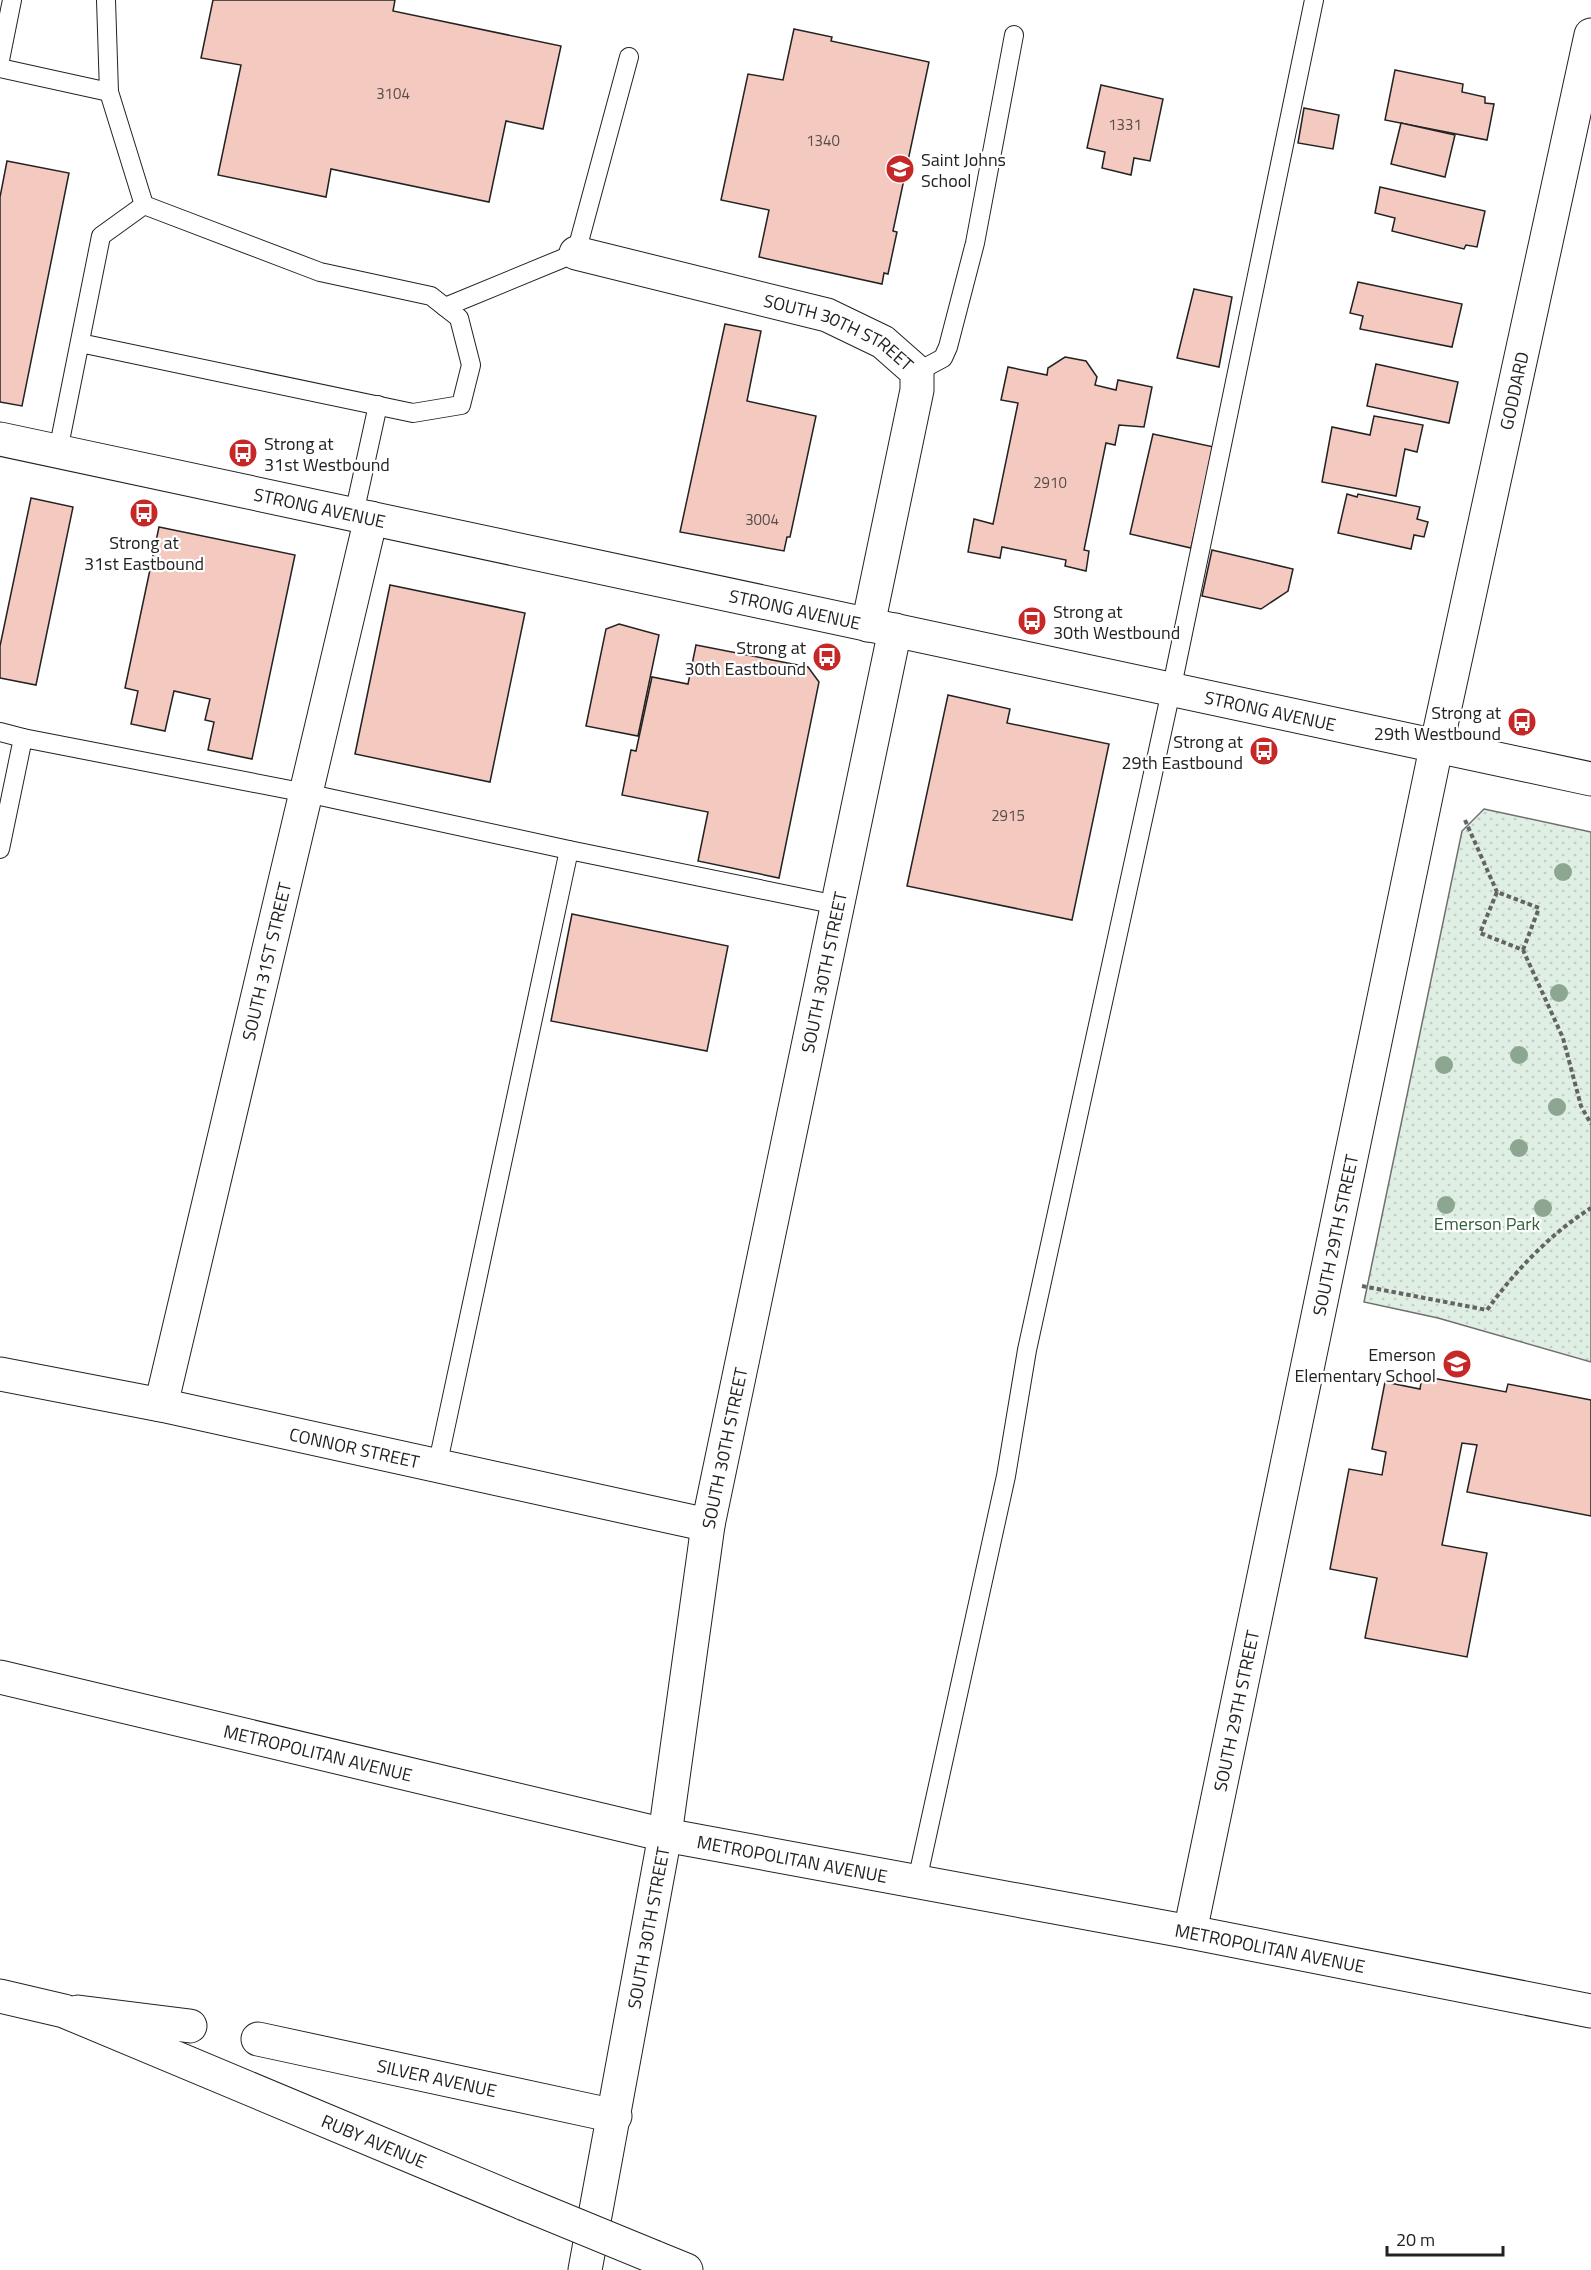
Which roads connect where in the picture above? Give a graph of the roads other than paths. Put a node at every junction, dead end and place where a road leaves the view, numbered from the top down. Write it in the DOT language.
graph roads {
  1 [pos="12,0"];
  2 [pos="106,0"];
  3 [pos="1314,0"];
  4 [pos="1591,34"];
  5 [pos="1014,35"];
  6 [pos="629,57"];
  7 [pos="0,60"];
  8 [pos="0,68"];
  9 [pos="109,92"];
  10 [pos="144,205"];
  11 [pos="576,253"];
  12 [pos="445,307"];
  13 [pos="80,343"];
  14 [pos="917,372"];
  15 [pos="378,405"];
  16 [pos="0,439"];
  17 [pos="58,451"];
  18 [pos="362,516"];
  19 [pos="881,628"];
  20 [pos="1171,691"];
  21 [pos="0,732"];
  22 [pos="23,738"];
  23 [pos="1436,748"];
  24 [pos="1591,779"];
  25 [pos="306,793"];
  26 [pos="0,849"];
  27 [pos="569,850"];
  28 [pos="837,905"];
  29 [pos="0,1374"];
  30 [pos="161,1405"];
  31 [pos="437,1467"];
  32 [pos="708,1525"];
  33 [pos="0,1677"];
  34 [pos="665,1835"];
  35 [pos="917,1881"];
  36 [pos="1190,1932"];
  37 [pos="0,1996"];
  38 [pos="64,2011"];
  39 [pos="1591,2011"];
  40 [pos="190,2026"];
  41 [pos="258,2039"];
  42 [pos="615,2115"];
  43 [pos="585,2270"];
  44 [pos="686,2270"];
  1 -- 7 [label="lane"];
  2 -- 9 [label="lane"];
  3 -- 20 [label="lane"];
  4 -- 23 [label="street, GODDARD"];
  5 -- 14 [label="lane"];
  6 -- 11 [label="lane"];
  8 -- 9 [label="lane"];
  9 -- 10 [label="lane"];
  10 -- 12 [label="lane"];
  10 -- 13 [label="lane"];
  11 -- 12 [label="lane"];
  11 -- 14 [label="street, SOUTH 30TH STREET"];
  12 -- 15 [label="lane"];
  13 -- 15 [label="lane"];
  13 -- 17 [label="lane"];
  14 -- 19 [label="street, SOUTH 30TH STREET"];
  15 -- 18 [label="lane"];
  16 -- 17 [label="street, STRONG AVENUE"];
  17 -- 18 [label="street, STRONG AVENUE"];
  18 -- 19 [label="street, STRONG AVENUE"];
  18 -- 25 [label="street, SOUTH 31ST STREET"];
  19 -- 20 [label="street, STRONG AVENUE"];
  19 -- 28 [label="street, SOUTH 30TH STREET"];
  20 -- 23 [label="street, STRONG AVENUE"];
  20 -- 35 [label="lane"];
  21 -- 22 [label="lane"];
  22 -- 25 [label="lane"];
  22 -- 26 [label="lane"];
  23 -- 24 [label="street, STRONG AVENUE"];
  23 -- 36 [label="street, SOUTH 29TH STREET"];
  25 -- 27 [label="lane"];
  25 -- 30 [label="street, SOUTH 31ST STREET"];
  27 -- 28 [label="lane"];
  27 -- 31 [label="lane"];
  28 -- 32 [label="street, SOUTH 30TH STREET"];
  29 -- 30 [label="street, CONNOR STREET"];
  30 -- 31 [label="street, CONNOR STREET"];
  31 -- 32 [label="street, CONNOR STREET"];
  32 -- 34 [label="street, SOUTH 30TH STREET"];
  33 -- 34 [label="street, METROPOLITAN AVENUE"];
  34 -- 35 [label="street, METROPOLITAN AVENUE"];
  34 -- 42 [label="street, SOUTH 30TH STREET"];
  35 -- 36 [label="street, METROPOLITAN AVENUE"];
  36 -- 39 [label="street, METROPOLITAN AVENUE"];
  37 -- 38 [label="street"];
  38 -- 40 [label="street"];
  38 -- 44 [label="street, RUBY AVENUE, bridge"];
  41 -- 42 [label="street, SILVER AVENUE"];
  42 -- 43 [label="street, SOUTH 30TH STREET"];
}
